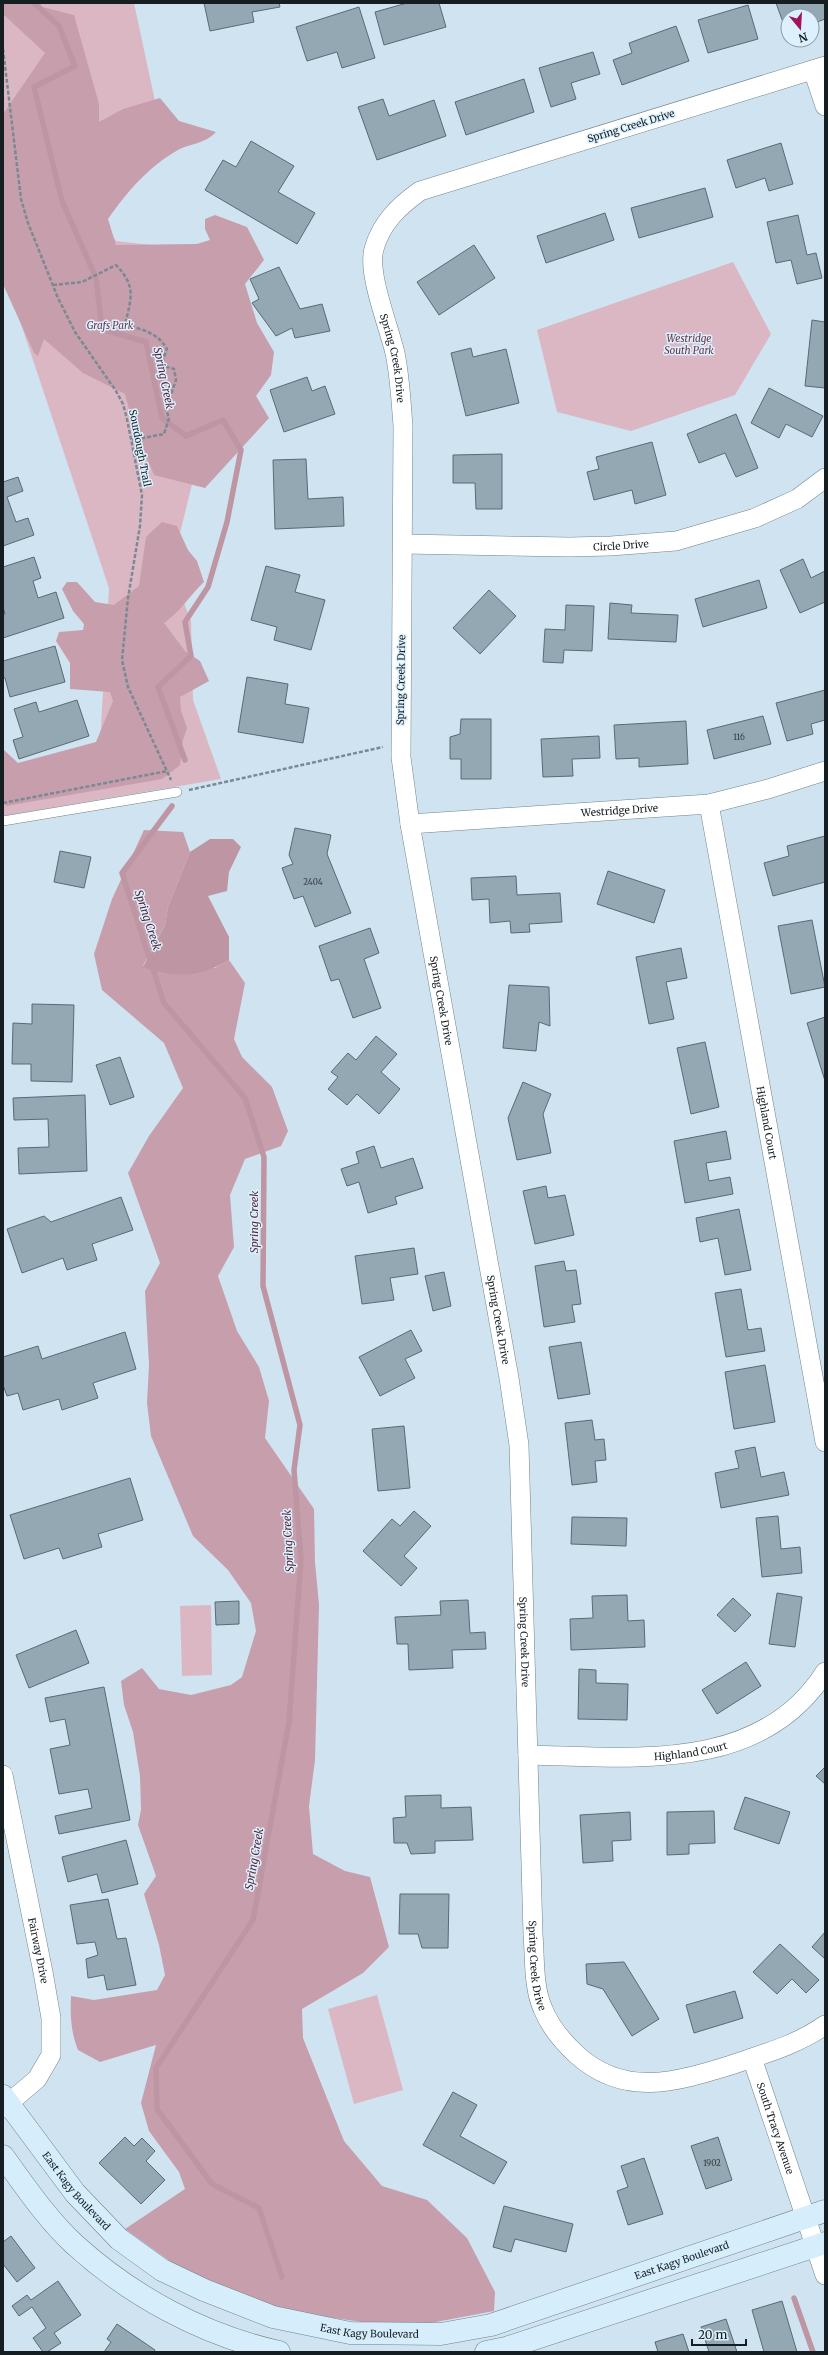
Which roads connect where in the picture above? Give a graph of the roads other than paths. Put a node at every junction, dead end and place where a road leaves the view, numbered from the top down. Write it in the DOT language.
graph roads {
  1 [pos="819,68"];
  2 [pos="825,106"];
  3 [pos="825,478"];
  4 [pos="404,544"];
  5 [pos="825,771"];
  6 [pos="177,792"];
  7 [pos="709,804"];
  8 [pos="3,821"];
  9 [pos="410,824"];
  10 [pos="825,1442"];
  11 [pos="825,1672"];
  12 [pos="528,1755"];
  13 [pos="3,1776"];
  14 [pos="825,2025"];
  15 [pos="752,2058"];
  16 [pos="5,2103"];
  17 [pos="3,2156"];
  18 [pos="815,2214"];
  19 [pos="820,2245"];
  20 [pos="825,2275"];
  21 [pos="279,2352"];
  22 [pos="486,2352"];
  1 -- 2 [label="street"];
  1 -- 4 [label="street, Spring Creek Drive"];
  3 -- 4 [label="street, Circle Drive"];
  4 -- 9 [label="street, Spring Creek Drive"];
  5 -- 7 [label="street, Westridge Drive"];
  6 -- 8 [label="lane"];
  7 -- 9 [label="street, Westridge Drive"];
  7 -- 10 [label="street, Highland Court"];
  9 -- 12 [label="street, Spring Creek Drive"];
  11 -- 12 [label="street, Highland Court"];
  12 -- 15 [label="street, Spring Creek Drive"];
  13 -- 16 [label="street, Fairway Drive"];
  14 -- 15 [label="street"];
  15 -- 18 [label="street, South Tracy Avenue"];
  16 -- 18 [label="main road, East Kagy Boulevard"];
  17 -- 21 [label="main road"];
  18 -- 19 [label="street, South Tracy Avenue"];
  19 -- 20 [label="street, South Tracy Avenue"];
  19 -- 22 [label="main road"];
}
